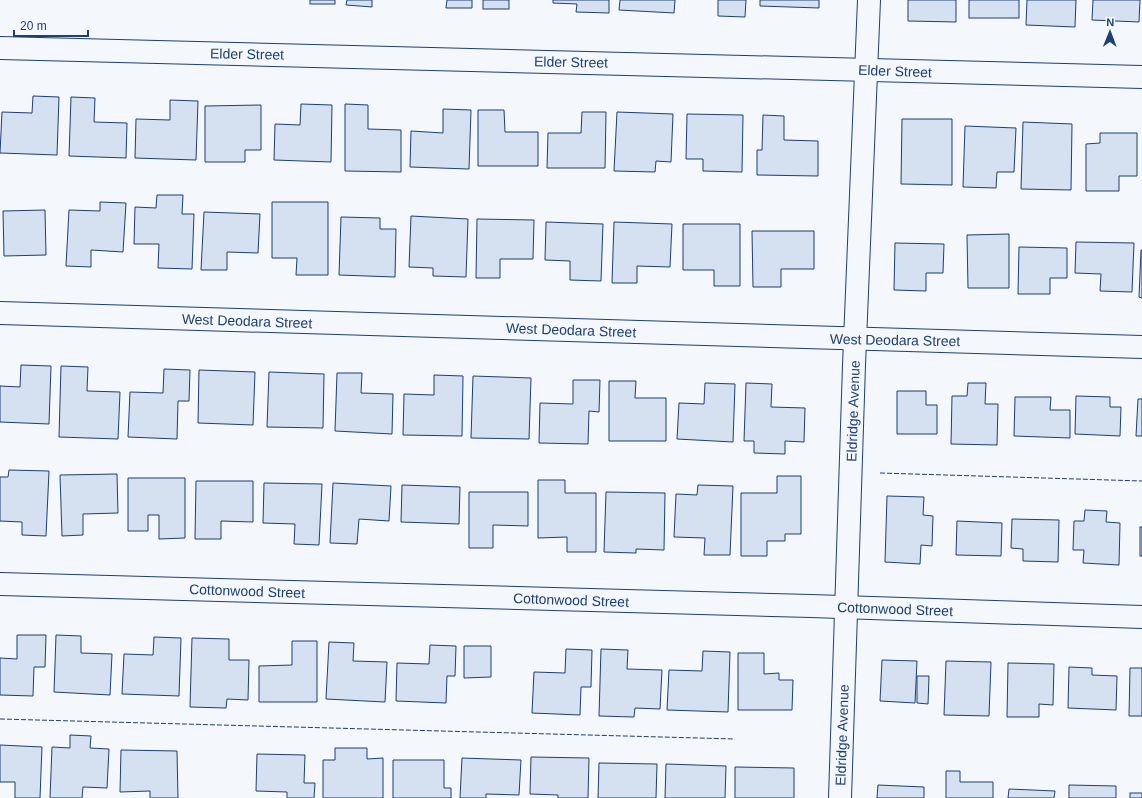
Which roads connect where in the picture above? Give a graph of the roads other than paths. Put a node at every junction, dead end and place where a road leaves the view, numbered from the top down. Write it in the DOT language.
graph roads {
  1 [pos="869,0"];
  2 [pos="0,48"];
  3 [pos="867,70"];
  4 [pos="1142,77"];
  5 [pos="0,313"];
  6 [pos="855,339"];
  7 [pos="1142,347"];
  8 [pos="0,584"];
  9 [pos="846,607"];
  10 [pos="1142,617"];
  11 [pos="840,798"];
  1 -- 3 [label="street, Eldridge Avenue"];
  2 -- 3 [label="street, Elder Street"];
  3 -- 4 [label="street, Elder Street"];
  3 -- 6 [label="street, Eldridge Avenue"];
  5 -- 6 [label="street, West Deodara Street"];
  6 -- 7 [label="street, West Deodara Street"];
  6 -- 9 [label="street, Eldridge Avenue"];
  8 -- 9 [label="street, Cottonwood Street"];
  9 -- 10 [label="street, Cottonwood Street"];
  9 -- 11 [label="street, Eldridge Avenue"];
}
